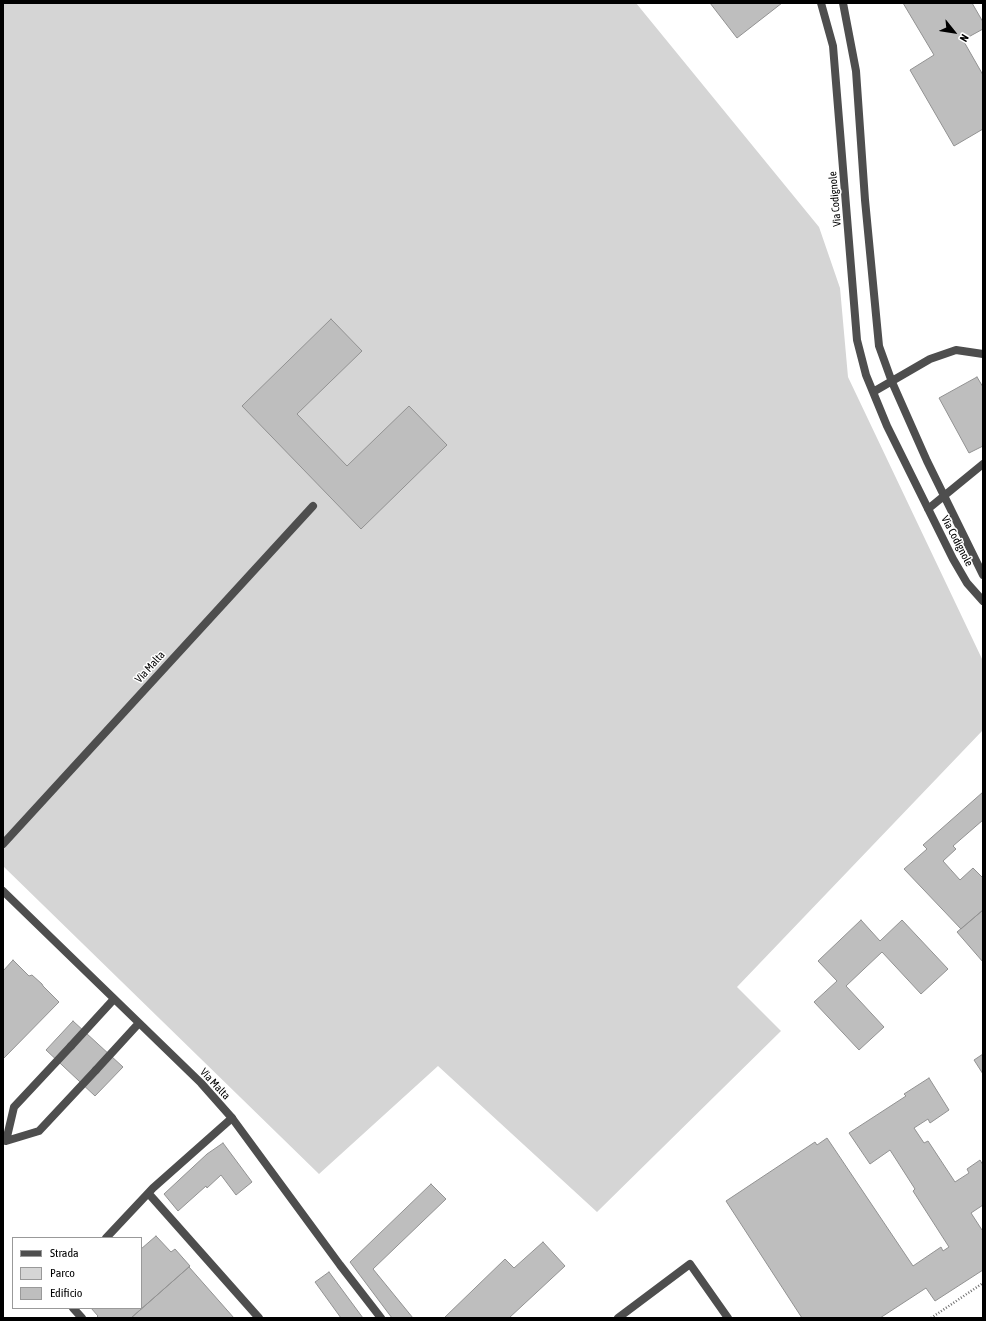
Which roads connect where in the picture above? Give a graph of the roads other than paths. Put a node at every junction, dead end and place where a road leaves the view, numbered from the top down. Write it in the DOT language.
graph roads {
  1 [pos="821,3"];
  2 [pos="843,3"];
  3 [pos="983,354"];
  4 [pos="892,382"];
  5 [pos="873,392"];
  6 [pos="983,464"];
  7 [pos="944,496"];
  8 [pos="313,506"];
  9 [pos="928,509"];
  10 [pos="983,576"];
  11 [pos="983,601"];
  12 [pos="3,844"];
  13 [pos="3,892"];
  14 [pos="114,999"];
  15 [pos="139,1023"];
  16 [pos="232,1118"];
  17 [pos="4,1141"];
  18 [pos="149,1194"];
  19 [pos="107,1237"];
  20 [pos="74,1309"];
  21 [pos="82,1318"];
  22 [pos="259,1318"];
  23 [pos="381,1318"];
  24 [pos="618,1318"];
  25 [pos="728,1318"];
  1 -- 5 [label="street, Via Codignole"];
  2 -- 4 [label="street, Via Codignole"];
  3 -- 4 [label="street"];
  4 -- 5 [label="street"];
  4 -- 7 [label="street, Via Codignole"];
  5 -- 9 [label="street, Via Codignole"];
  6 -- 7 [label="street, Via Codignole"];
  7 -- 9 [label="street, Via Codignole"];
  7 -- 10 [label="street, Via Codignole"];
  8 -- 12 [label="street, Via Malta"];
  9 -- 11 [label="street, Via Codignole"];
  13 -- 14 [label="street, Via Malta"];
  14 -- 15 [label="street, Via Malta"];
  14 -- 17 [label="street"];
  15 -- 16 [label="street, Via Malta"];
  15 -- 17 [label="street"];
  16 -- 18 [label="street"];
  16 -- 23 [label="street, Via Malta"];
  18 -- 19 [label="street"];
  18 -- 22 [label="street"];
  20 -- 21 [label="street"];
  24 -- 25 [label="street"];
}
